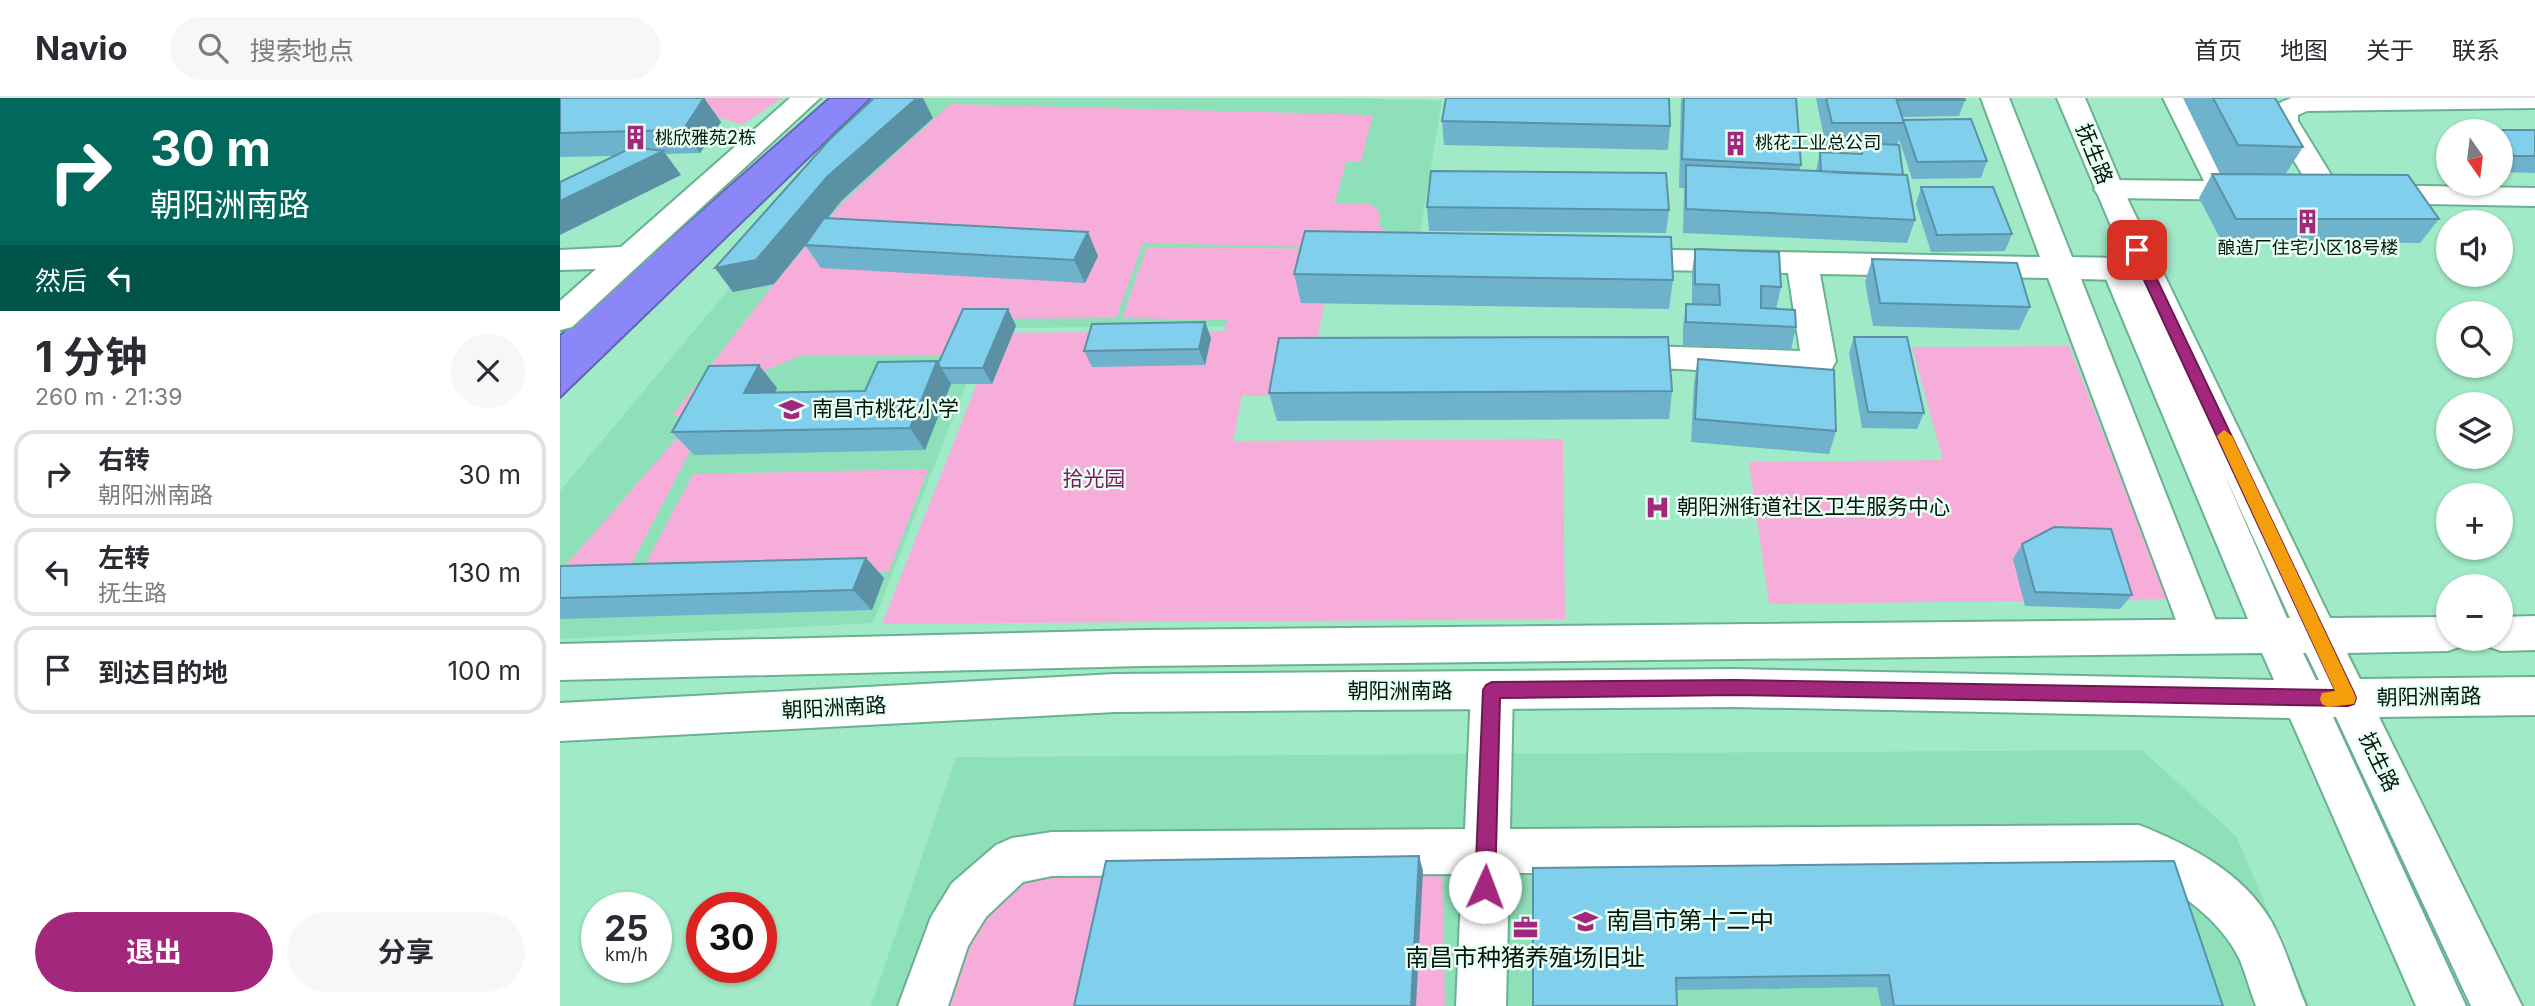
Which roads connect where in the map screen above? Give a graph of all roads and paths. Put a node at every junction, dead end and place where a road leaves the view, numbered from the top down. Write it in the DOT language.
graph roads {
  1 [pos="806,98"];
  2 [pos="1995,98"];
  3 [pos="2045,98"];
  4 [pos="2071,98"];
  5 [pos="2177,98"];
  6 [pos="2464,99"];
  7 [pos="2535,100"];
  8 [pos="2318,178"];
  9 [pos="2109,188"];
  10 [pos="2223,190"];
  11 [pos="2535,197"];
  12 [pos="629,257"];
  13 [pos="1593,259"];
  14 [pos="560,260"];
  15 [pos="1802,263"];
  16 [pos="2060,268"];
  17 [pos="2118,269"];
  18 [pos="560,319"];
  19 [pos="1583,357"];
  20 [pos="2535,633"];
  21 [pos="2436,634"];
  22 [pos="2513,634"];
  23 [pos="2202,636"];
  24 [pos="2275,636"];
  25 [pos="2318,636"];
  26 [pos="560,662"];
  27 [pos="1492,690"];
  28 [pos="2535,696"];
  29 [pos="2348,698"];
  30 [pos="2305,699"];
  31 [pos="560,722"];
  32 [pos="1486,852"];
  33 [pos="923,1006"];
  34 [pos="1482,1006"];
  35 [pos="2281,1006"];
  36 [pos="2441,1006"];
  37 [pos="2497,1006"];
  1 -- 12 [label="main road"];
  2 -- 16 [label="main road"];
  3 -- 17 [label="main road, 抚生路"];
  4 -- 9 [label="main road, 抚生路"];
  5 -- 10 [label="main road"];
  6 -- 7 [label="main road"];
  6 -- 8 [label="main road"];
  9 -- 10 [label="main road"];
  9 -- 25 [label="main road, 抚生路"];
  10 -- 11 [label="main road"];
  12 -- 14 [label="main road"];
  12 -- 18 [label="main road"];
  13 -- 15 [label="main road"];
  15 -- 16 [label="main road"];
  15 -- 19 [label="main road"];
  16 -- 17 [label="main road"];
  16 -- 23 [label="main road"];
  17 -- 24 [label="main road, 抚生路"];
  20 -- 22 [label="main road"];
  21 -- 25 [label="main road"];
  23 -- 24 [label="main road"];
  23 -- 26 [label="main road"];
  24 -- 25 [label="main road"];
  24 -- 30 [label="main road, 抚生路"];
  25 -- 29 [label="main road, 抚生路"];
  27 -- 30 [label="main road, 朝阳洲南路"];
  27 -- 31 [label="main road, 朝阳洲南路"];
  27 -- 32 [label="main road"];
  28 -- 29 [label="main road, 朝阳洲南路"];
  29 -- 30 [label="main road, 朝阳洲南路"];
  29 -- 37 [label="main road, 抚生路"];
  30 -- 36 [label="main road, 抚生路"];
  32 -- 33 [label="main road"];
  32 -- 34 [label="main road"];
  32 -- 35 [label="main road"];
}
